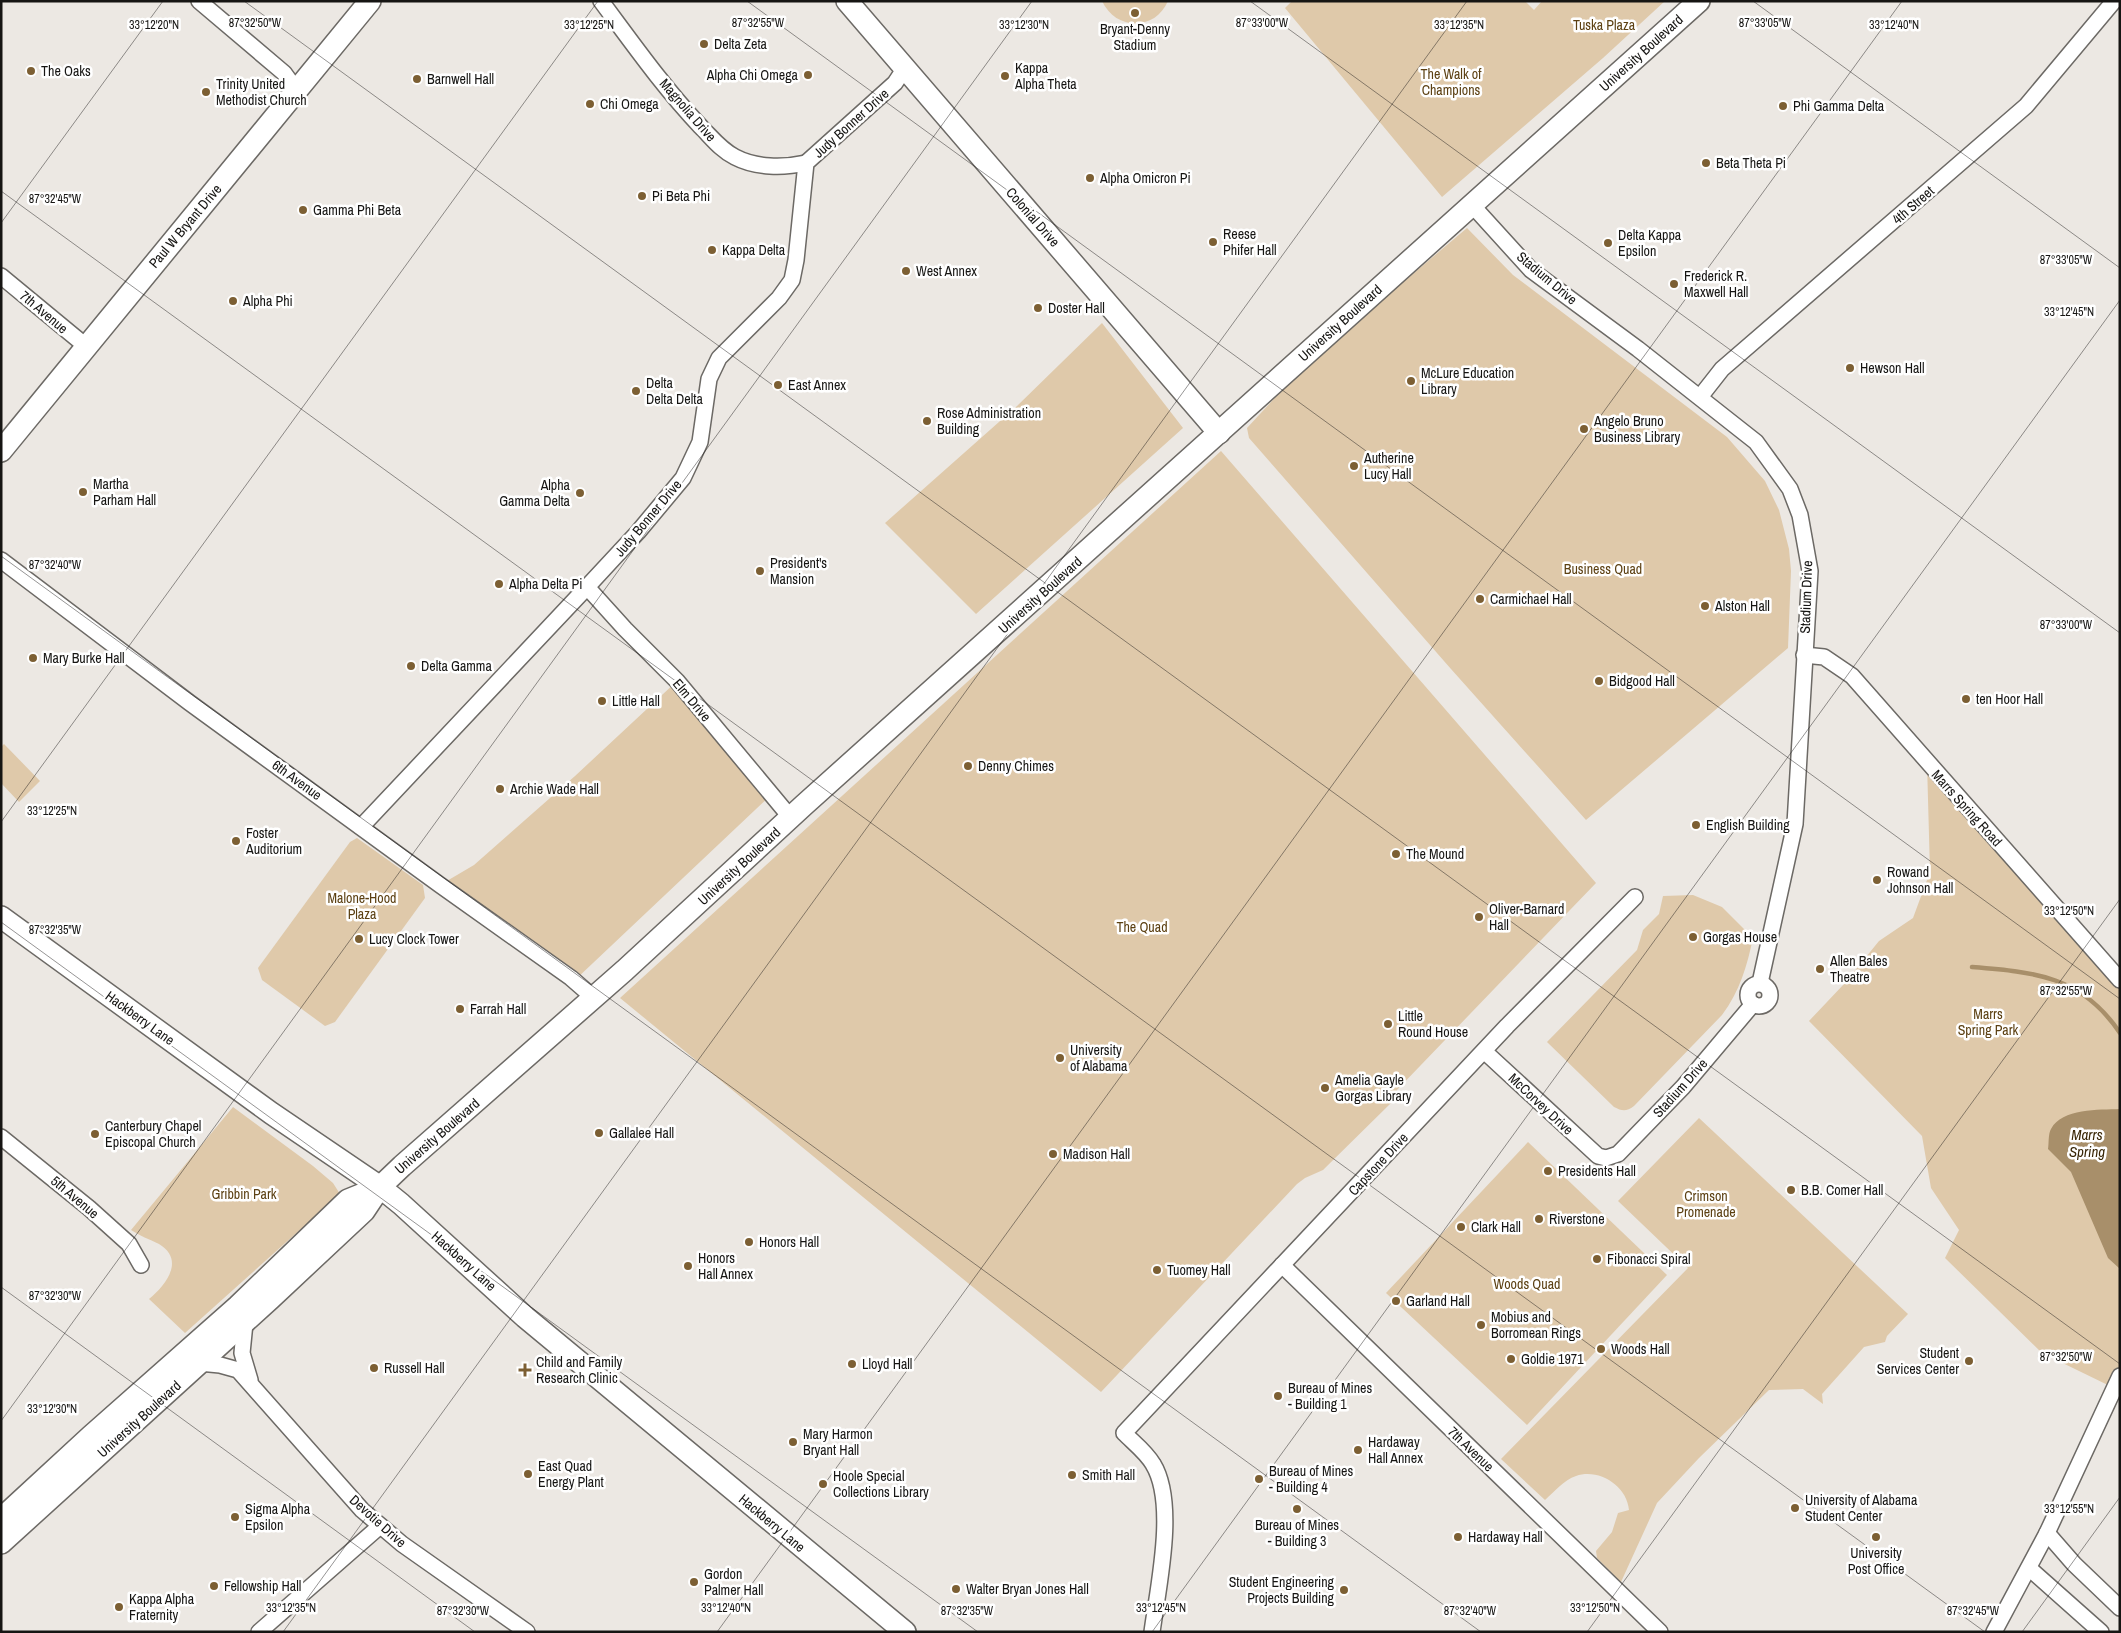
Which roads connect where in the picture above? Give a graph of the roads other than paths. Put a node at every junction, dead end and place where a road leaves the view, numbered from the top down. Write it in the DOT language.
graph roads {
  1 [pos="199,1"];
  2 [pos="370,1"];
  3 [pos="601,1"];
  4 [pos="847,1"];
  5 [pos="1699,1"];
  6 [pos="2114,1"];
  7 [pos="905,68"];
  8 [pos="297,91"];
  9 [pos="806,163"];
  10 [pos="1472,204"];
  11 [pos="1,276"];
  12 [pos="86,347"];
  13 [pos="1700,397"];
  14 [pos="1219,433"];
  15 [pos="1,450"];
  16 [pos="1,560"];
  17 [pos="588,587"];
  18 [pos="1804,655"];
  19 [pos="791,818"];
  20 [pos="361,827"];
  21 [pos="1635,897"];
  22 [pos="1,917"];
  23 [pos="2120,980"];
  24 [pos="594,998"];
  25 [pos="1484,1051"];
  26 [pos="1,1136"];
  27 [pos="1598,1156"];
  28 [pos="380,1187"];
  29 [pos="141,1265"];
  30 [pos="1282,1265"];
  31 [pos="244,1323"];
  32 [pos="199,1363"];
  33 [pos="2120,1376"];
  34 [pos="251,1384"];
  35 [pos="1,1519"];
  36 [pos="380,1526"];
  37 [pos="2048,1533"];
  38 [pos="1,1543"];
  39 [pos="2030,1569"];
  40 [pos="2120,1608"];
  41 [pos="259,1632"];
  42 [pos="527,1632"];
  43 [pos="905,1632"];
  44 [pos="1152,1632"];
  45 [pos="1660,1632"];
  46 [pos="1994,1632"];
  47 [pos="2100,1632"];
  1 -- 8 [label="street"];
  2 -- 8 [label="main road, Paul W Bryant Drive"];
  3 -- 9 [label="street, Magnolia Drive"];
  4 -- 7 [label="main road, Colonial Drive"];
  5 -- 10 [label="main road, University Boulevard"];
  6 -- 13 [label="street, 4th Street"];
  7 -- 9 [label="street, Judy Bonner Drive"];
  7 -- 14 [label="main road, Colonial Drive"];
  8 -- 12 [label="main road, Paul W Bryant Drive"];
  9 -- 17 [label="street, Judy Bonner Drive"];
  10 -- 13 [label="street, Stadium Drive"];
  10 -- 14 [label="main road, University Boulevard"];
  11 -- 12 [label="street, 7th Avenue"];
  12 -- 15 [label="main road, Paul W Bryant Drive"];
  13 -- 18 [label="street, Stadium Drive"];
  14 -- 19 [label="main road, University Boulevard"];
  16 -- 20 [label="street, 6th Avenue"];
  17 -- 19 [label="street, Elm Drive"];
  17 -- 20 [label="street, Judy Bonner Drive"];
  18 -- 23 [label="street, Marrs Spring Road"];
  18 -- 27 [label="street, Stadium Drive"];
  19 -- 24 [label="main road, University Boulevard"];
  20 -- 24 [label="street, 6th Avenue"];
  21 -- 25 [label="street, Capstone Drive"];
  22 -- 28 [label="main road, Hackberry Lane"];
  24 -- 28 [label="main road, University Boulevard"];
  25 -- 27 [label="street, McCorvey Drive"];
  25 -- 30 [label="street, Capstone Drive"];
  26 -- 29 [label="street, 5th Avenue"];
  28 -- 31 [label="main road, University Boulevard"];
  28 -- 35 [label="main road, University Boulevard"];
  28 -- 43 [label="main road, Hackberry Lane"];
  30 -- 44 [label="street, Capstone Drive"];
  30 -- 45 [label="street, 7th Avenue"];
  31 -- 32 [label="main road, University Boulevard"];
  31 -- 34 [label="street, Devotie Drive"];
  32 -- 34 [label="street, Devotie Drive"];
  32 -- 38 [label="main road, University Boulevard"];
  33 -- 37 [label="street"];
  34 -- 36 [label="street, Devotie Drive"];
  36 -- 41 [label="street"];
  36 -- 42 [label="street, Devotie Drive"];
  37 -- 39 [label="street"];
  37 -- 40 [label="street"];
  39 -- 46 [label="street"];
  39 -- 47 [label="street"];
}
